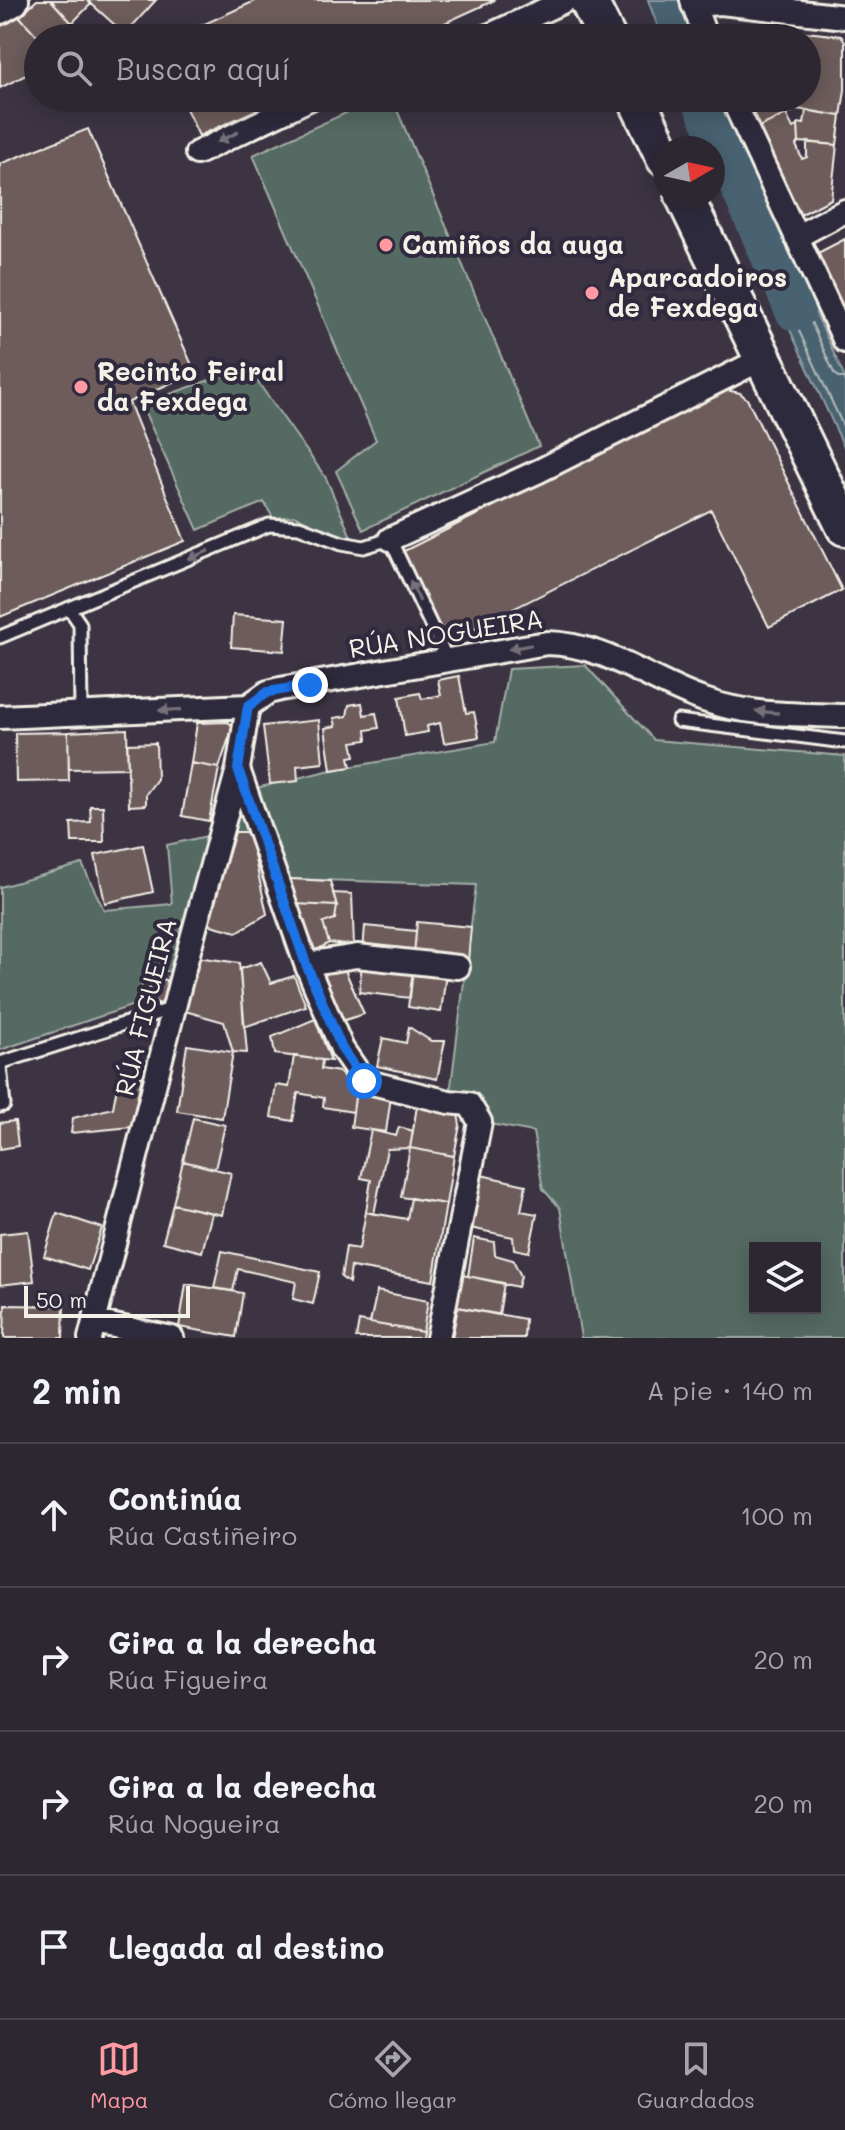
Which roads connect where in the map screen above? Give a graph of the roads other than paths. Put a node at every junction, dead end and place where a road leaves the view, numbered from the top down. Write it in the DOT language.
graph roads {
  1 [pos="12,0"];
  2 [pos="566,0"];
  3 [pos="588,0"];
  4 [pos="692,3"];
  5 [pos="0,7"];
  6 [pos="845,17"];
  7 [pos="514,24"];
  8 [pos="600,24"];
  9 [pos="700,24"];
  10 [pos="282,112"];
  11 [pos="643,112"];
  12 [pos="738,112"];
  13 [pos="654,136"];
  14 [pos="197,153"];
  15 [pos="690,208"];
  16 [pos="845,211"];
  17 [pos="796,237"];
  18 [pos="845,341"];
  19 [pos="762,359"];
  20 [pos="845,527"];
  21 [pos="390,539"];
  22 [pos="69,608"];
  23 [pos="0,637"];
  24 [pos="448,662"];
  25 [pos="248,706"];
  26 [pos="81,714"];
  27 [pos="845,716"];
  28 [pos="0,717"];
  29 [pos="678,721"];
  30 [pos="845,742"];
  31 [pos="238,769"];
  32 [pos="306,964"];
  33 [pos="458,967"];
  34 [pos="174,1008"];
  35 [pos="0,1064"];
  36 [pos="0,1106"];
  37 [pos="92,1330"];
  38 [pos="172,1338"];
  39 [pos="438,1338"];
  1 -- 5 [label="street"];
  2 -- 7 [label="street"];
  3 -- 8 [label="main road"];
  4 -- 6 [label="street"];
  4 -- 9 [label="street"];
  10 -- 14 [label="street, one-way"];
  11 -- 13 [label="main road"];
  12 -- 17 [label="street"];
  15 -- 19 [label="main road"];
  16 -- 17 [label="street"];
  17 -- 18 [label="street"];
  19 -- 20 [label="main road"];
  19 -- 21 [label="street"];
  21 -- 22 [label="lane, one-way"];
  24 -- 21 [label="lane, one-way"];
  22 -- 23 [label="lane"];
  22 -- 26 [label="lane"];
  24 -- 25 [label="street, RÚA NOGUEIRA"];
  27 -- 24 [label="street, RÚA NOGUEIRA, one-way"];
  25 -- 26 [label="street, RÚA NOGUEIRA, one-way"];
  25 -- 31 [label="street, RÚA FIGUEIRA"];
  26 -- 28 [label="street, RÚA NOGUEIRA"];
  29 -- 30 [label="lane"];
  31 -- 32 [label="street"];
  31 -- 34 [label="street, RÚA FIGUEIRA"];
  32 -- 33 [label="street"];
  32 -- 39 [label="street"];
  34 -- 35 [label="lane"];
  34 -- 37 [label="street, RÚA FIGUEIRA"];
  35 -- 36 [label="lane"];
  37 -- 38 [label="street, RÚA FIGUEIRA"];
}
